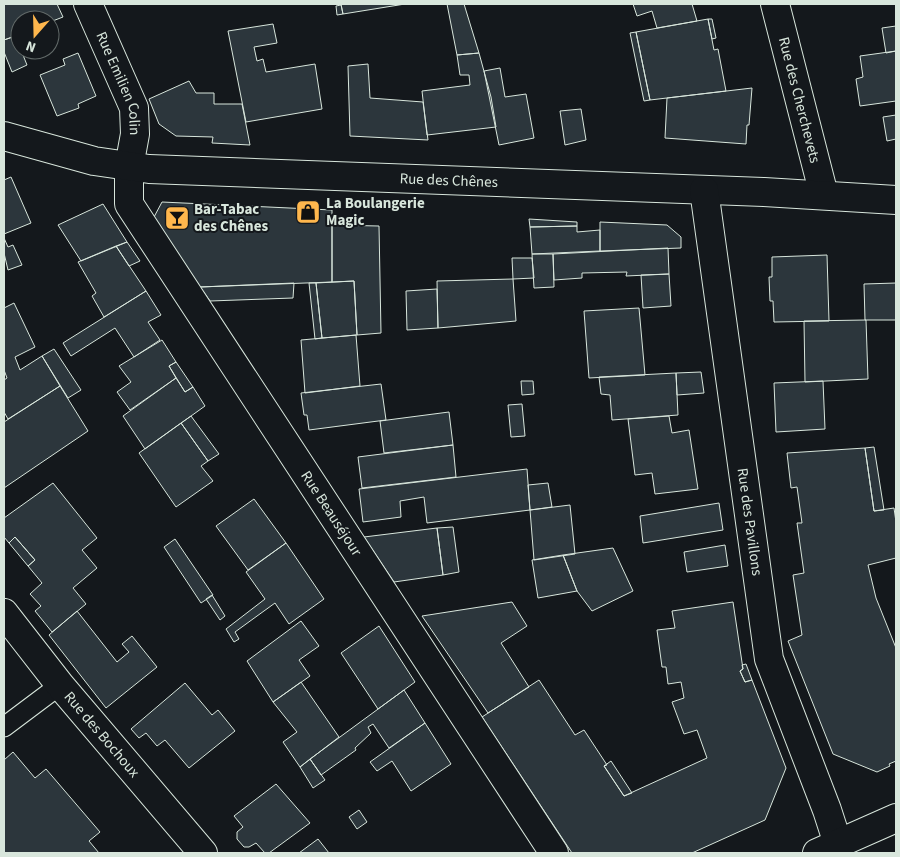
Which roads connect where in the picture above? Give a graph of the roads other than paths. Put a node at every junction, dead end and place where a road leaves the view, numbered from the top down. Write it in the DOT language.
graph roads {
  1 [pos="88,4"];
  2 [pos="775,4"];
  3 [pos="4,136"];
  4 [pos="129,167"];
  5 [pos="704,190"];
  6 [pos="824,195"];
  7 [pos="896,200"];
  8 [pos="4,613"];
  9 [pos="60,685"];
  10 [pos="4,727"];
  11 [pos="896,818"];
  12 [pos="828,848"];
  13 [pos="203,853"];
  14 [pos="554,853"];
  1 -- 4 [label="street, Rue Emilien Colin"];
  2 -- 6 [label="street, Rue des Cherchevets"];
  3 -- 4 [label="street, Rue des Chênes"];
  4 -- 5 [label="street, Rue des Chênes"];
  4 -- 14 [label="street, Rue Beauséjour"];
  5 -- 6 [label="street, Rue des Chênes"];
  5 -- 12 [label="street, Rue des Pavillons"];
  6 -- 7 [label="street, Rue des Chênes"];
  8 -- 9 [label="street, Rue des Bochoux"];
  9 -- 10 [label="lane"];
  9 -- 13 [label="street, Rue des Bochoux"];
  11 -- 12 [label="street"];
}
